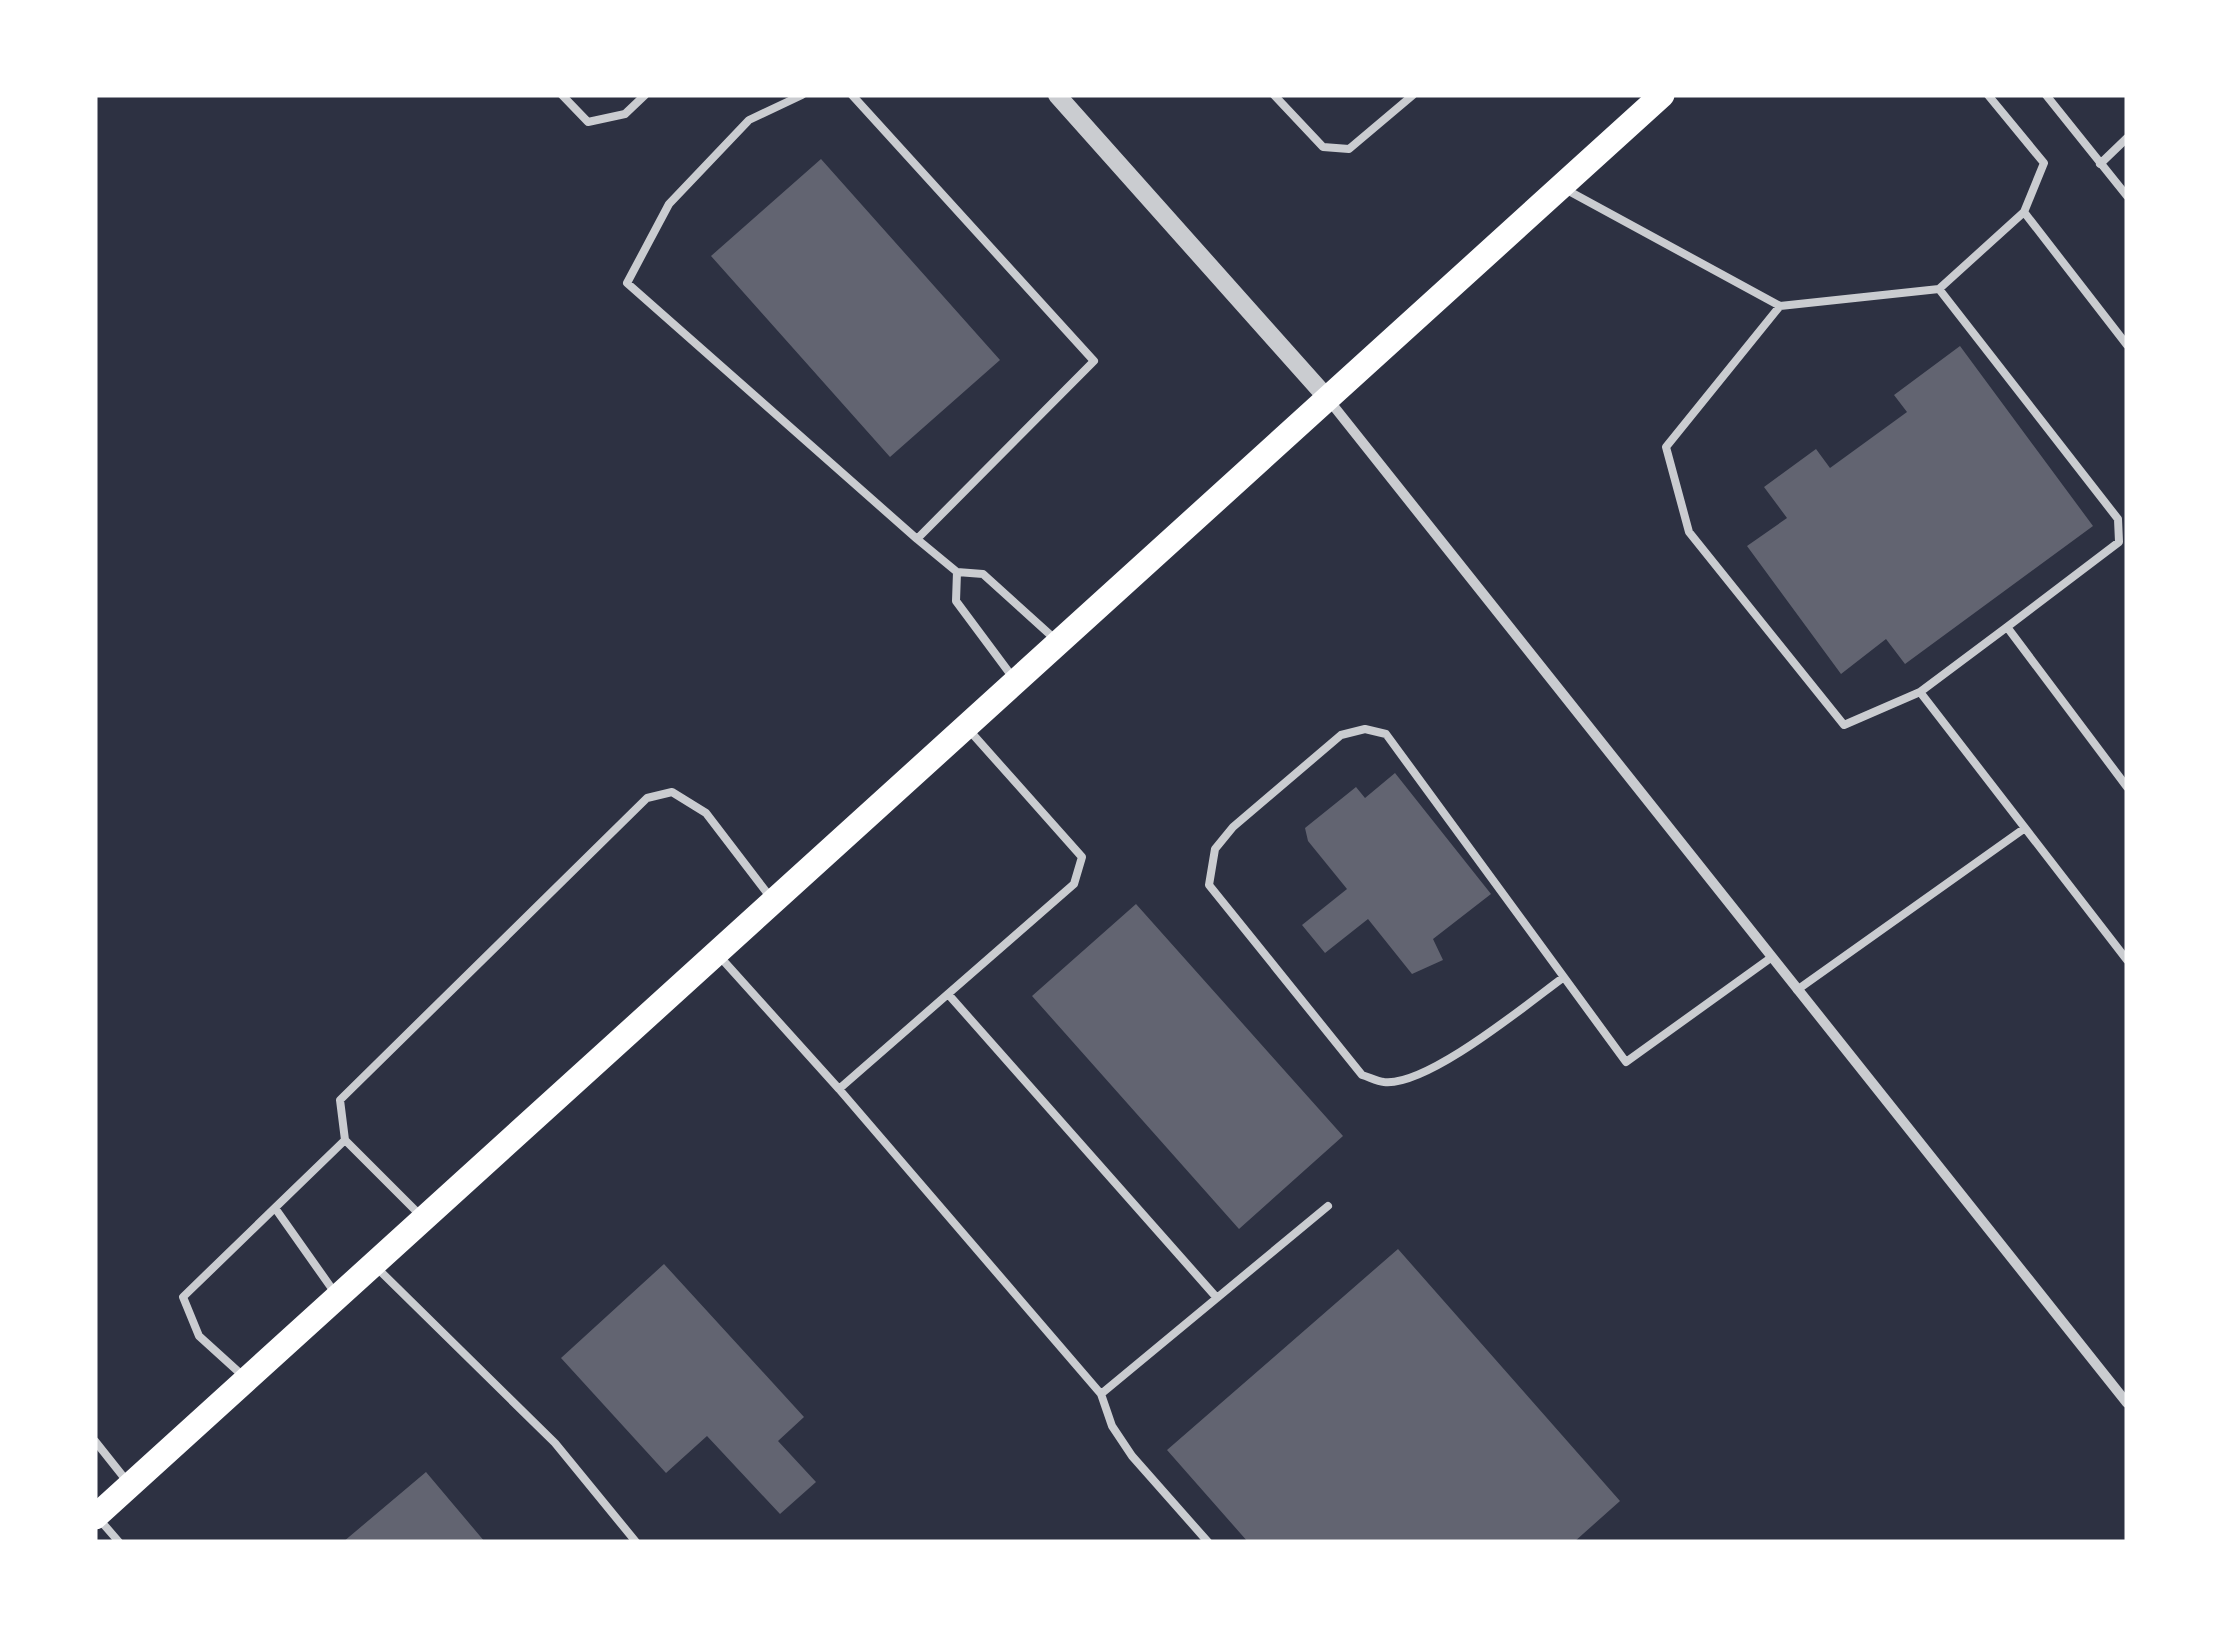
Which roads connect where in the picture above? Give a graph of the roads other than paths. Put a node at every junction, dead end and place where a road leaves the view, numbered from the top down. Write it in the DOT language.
graph roads {
  1 [pos="562,95"];
  2 [pos="645,95"];
  3 [pos="802,95"];
  4 [pos="852,95"];
  5 [pos="1057,95"];
  6 [pos="1274,95"];
  7 [pos="1414,95"];
  8 [pos="1662,95"];
  9 [pos="1988,95"];
  10 [pos="2046,95"];
  11 [pos="2127,138"];
  12 [pos="2100,164"];
  13 [pos="1561,187"];
  14 [pos="2127,196"];
  15 [pos="2024,212"];
  16 [pos="1939,289"];
  17 [pos="1780,306"];
  18 [pos="2127,345"];
  19 [pos="1328,400"];
  20 [pos="2127,512"];
  21 [pos="2118,519"];
  22 [pos="917,539"];
  23 [pos="957,572"];
  24 [pos="2007,627"];
  25 [pos="1059,643"];
  26 [pos="1016,682"];
  27 [pos="1920,692"];
  28 [pos="966,727"];
  29 [pos="2127,787"];
  30 [pos="2025,828"];
  31 [pos="774,902"];
  32 [pos="716,953"];
  33 [pos="1772,958"];
  34 [pos="2127,960"];
  35 [pos="1564,978"];
  36 [pos="1797,990"];
  37 [pos="948,994"];
  38 [pos="839,1089"];
  39 [pos="345,1140"];
  40 [pos="1328,1206"];
  41 [pos="275,1208"];
  42 [pos="424,1219"];
  43 [pos="373,1264"];
  44 [pos="338,1297"];
  45 [pos="1217,1298"];
  46 [pos="247,1380"];
  47 [pos="1102,1394"];
  48 [pos="2127,1403"];
  49 [pos="95,1441"];
  50 [pos="130,1485"];
  51 [pos="96,1516"];
  52 [pos="119,1542"];
  53 [pos="636,1542"];
  54 [pos="1208,1542"];
  1 -- 2 [label="lane"];
  3 -- 22 [label="lane"];
  4 -- 22 [label="lane"];
  5 -- 19 [label="street"];
  6 -- 7 [label="lane"];
  8 -- 13 [label="main road"];
  9 -- 15 [label="lane"];
  10 -- 12 [label="lane"];
  11 -- 12 [label="lane"];
  12 -- 14 [label="lane"];
  13 -- 17 [label="lane"];
  13 -- 19 [label="main road"];
  15 -- 16 [label="lane"];
  15 -- 18 [label="lane"];
  16 -- 17 [label="lane"];
  16 -- 21 [label="lane"];
  17 -- 27 [label="lane"];
  19 -- 25 [label="main road"];
  19 -- 33 [label="street"];
  20 -- 21 [label="lane"];
  21 -- 24 [label="lane"];
  22 -- 23 [label="lane"];
  23 -- 25 [label="lane"];
  23 -- 26 [label="lane"];
  24 -- 27 [label="lane"];
  24 -- 29 [label="lane"];
  25 -- 26 [label="main road"];
  26 -- 28 [label="main road"];
  27 -- 30 [label="lane"];
  28 -- 31 [label="main road"];
  28 -- 37 [label="lane"];
  30 -- 34 [label="lane"];
  30 -- 36 [label="lane"];
  31 -- 32 [label="main road"];
  31 -- 39 [label="lane"];
  32 -- 38 [label="lane"];
  32 -- 42 [label="main road"];
  33 -- 35 [label="lane"];
  33 -- 36 [label="street"];
  35 -- 35 [label="lane"];
  36 -- 48 [label="street"];
  37 -- 38 [label="lane"];
  37 -- 45 [label="lane"];
  38 -- 47 [label="lane"];
  39 -- 41 [label="lane"];
  39 -- 42 [label="lane"];
  40 -- 45 [label="lane"];
  41 -- 44 [label="lane"];
  41 -- 46 [label="lane"];
  42 -- 43 [label="main road"];
  43 -- 44 [label="main road"];
  43 -- 53 [label="lane"];
  44 -- 46 [label="main road"];
  45 -- 47 [label="lane"];
  46 -- 50 [label="main road"];
  47 -- 54 [label="lane"];
  49 -- 50 [label="lane"];
  50 -- 51 [label="main road"];
  51 -- 52 [label="lane"];
}
